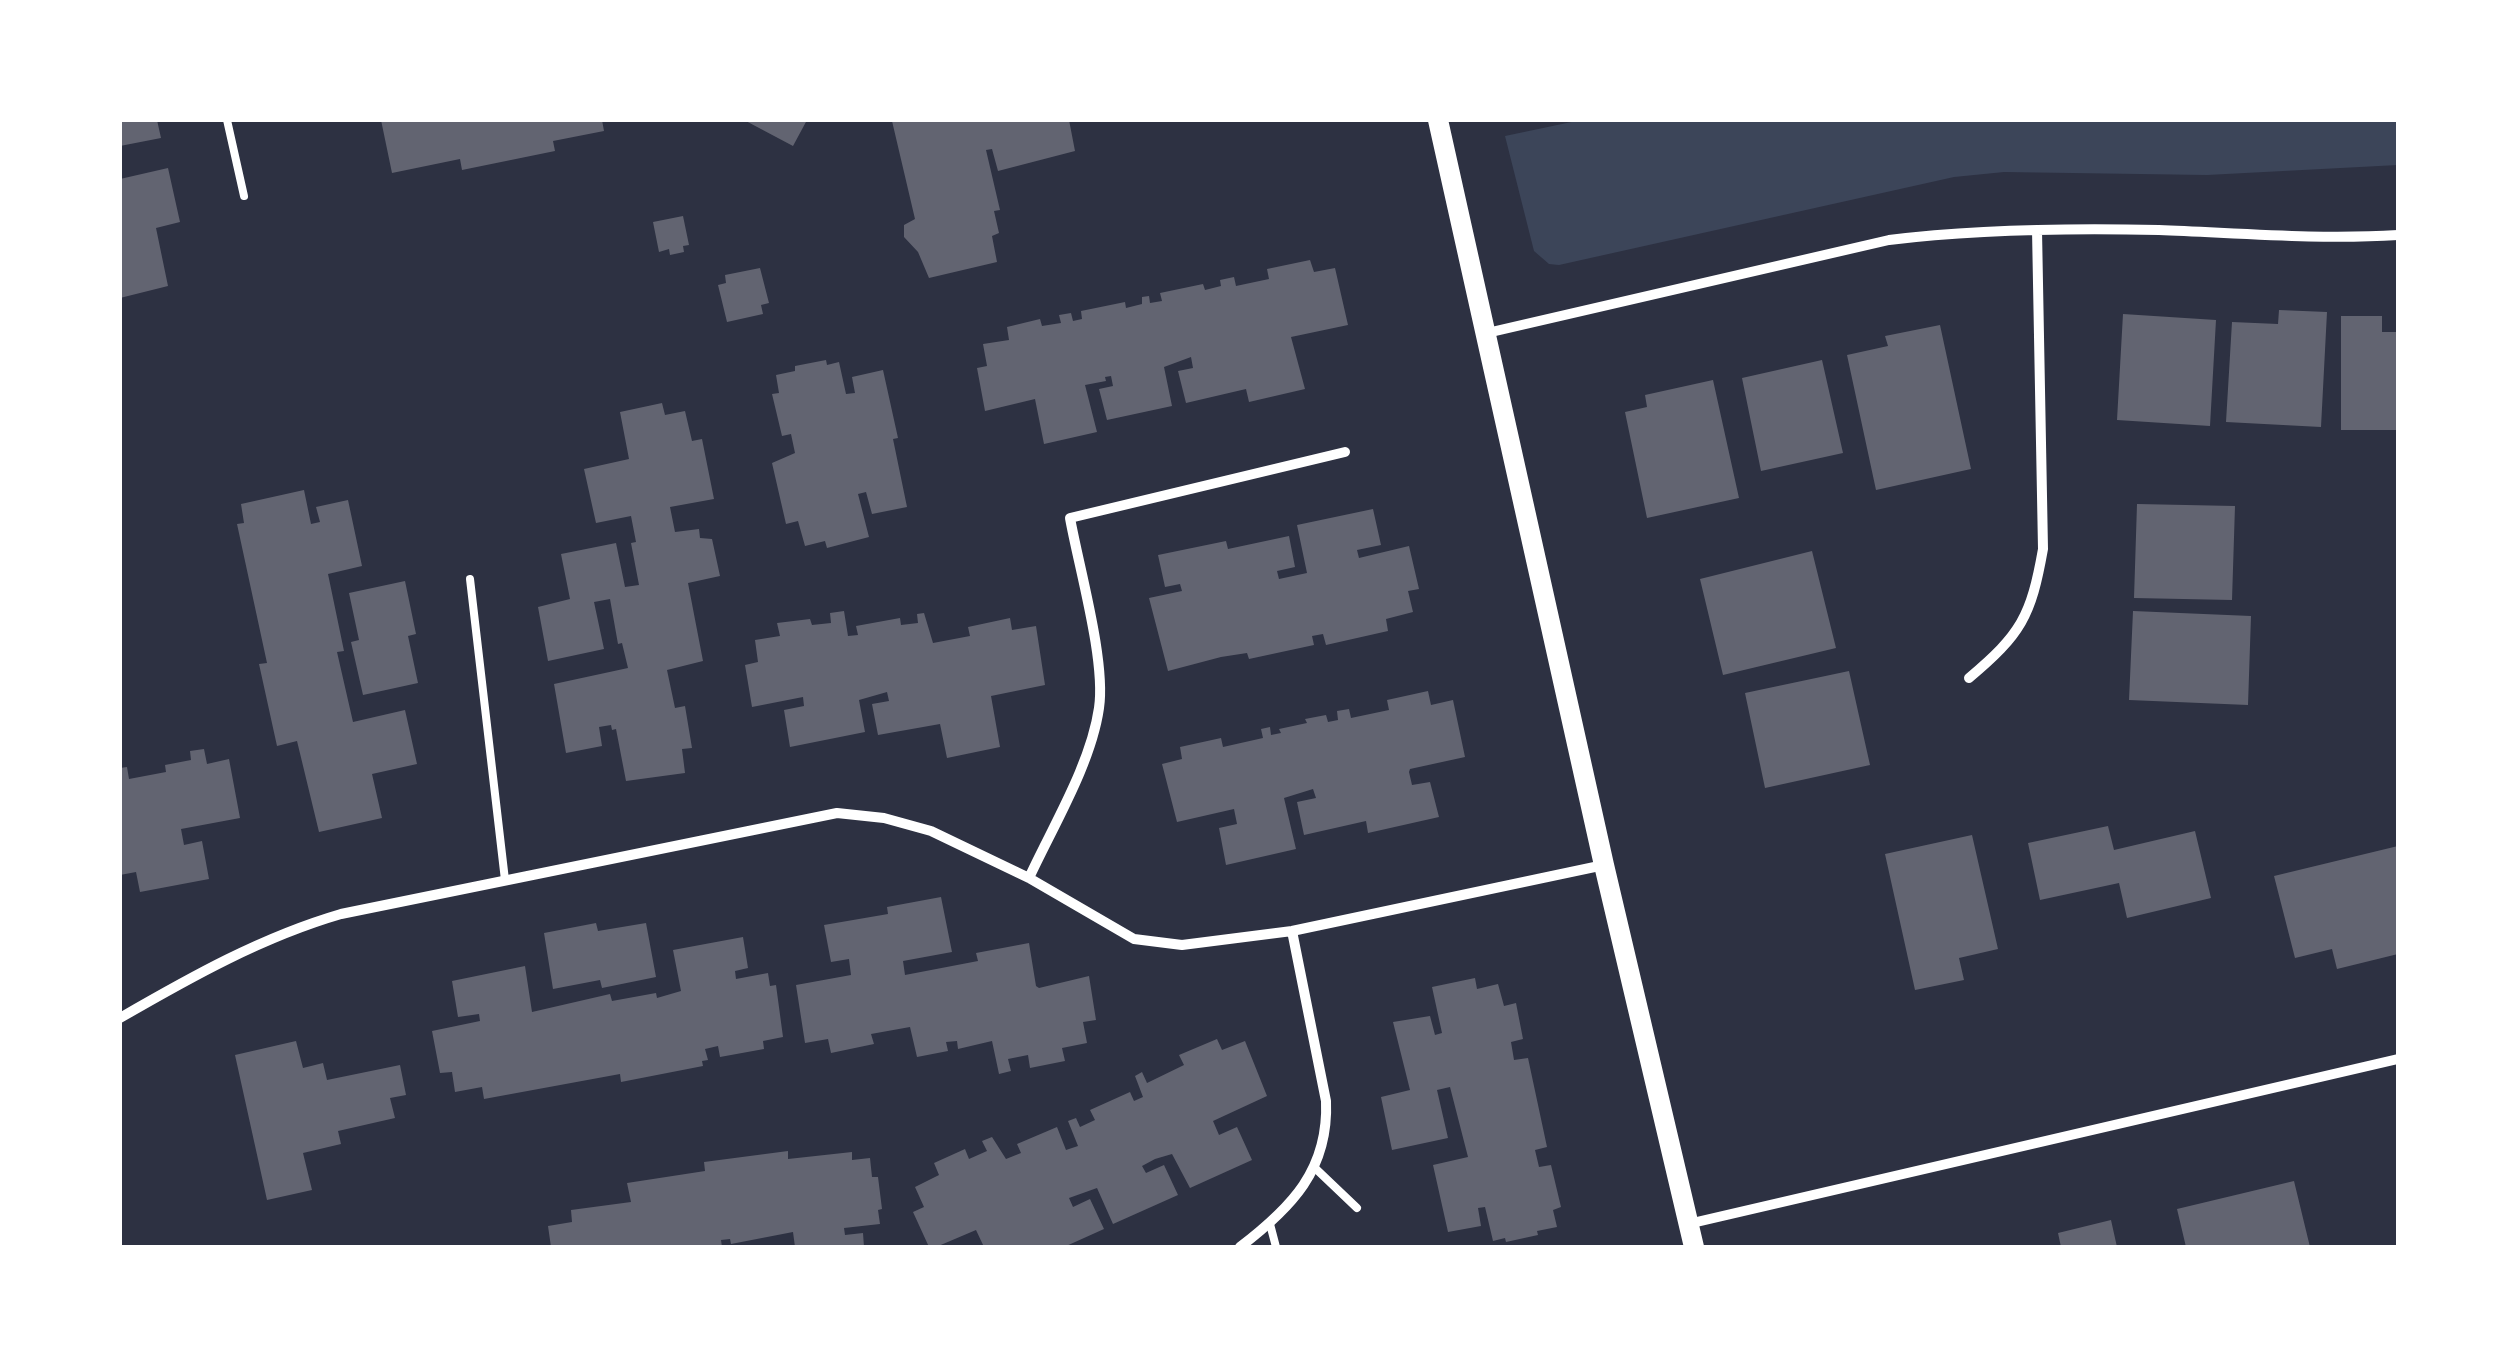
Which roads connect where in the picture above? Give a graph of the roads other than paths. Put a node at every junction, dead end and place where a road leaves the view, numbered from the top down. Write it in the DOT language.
graph roads {
  1 [pos="226,120"];
  2 [pos="1438,120"];
  3 [pos="244,196"];
  4 [pos="2037,230"];
  5 [pos="2398,235"];
  6 [pos="1487,333"];
  7 [pos="1345,452"];
  8 [pos="470,580"];
  9 [pos="1968,678"];
  10 [pos="1604,865"];
  11 [pos="1029,878"];
  12 [pos="504,880"];
  13 [pos="1292,931"];
  14 [pos="120,1018"];
  15 [pos="2398,1059"];
  16 [pos="1315,1168"];
  17 [pos="1357,1208"];
  18 [pos="1270,1224"];
  19 [pos="1688,1224"];
  20 [pos="1240,1247"];
  21 [pos="1276,1247"];
  22 [pos="1694,1247"];
  1 -- 3 [label="lane"];
  2 -- 6 [label="main road"];
  4 -- 5 [label="street"];
  4 -- 6 [label="street"];
  4 -- 9 [label="street"];
  6 -- 10 [label="main road"];
  7 -- 11 [label="street"];
  8 -- 12 [label="lane"];
  10 -- 13 [label="street"];
  10 -- 19 [label="main road"];
  11 -- 12 [label="street"];
  11 -- 13 [label="street"];
  12 -- 14 [label="street"];
  13 -- 16 [label="street"];
  15 -- 19 [label="street"];
  16 -- 17 [label="lane"];
  16 -- 18 [label="street"];
  18 -- 20 [label="street"];
  18 -- 21 [label="lane"];
  19 -- 22 [label="main road"];
}
